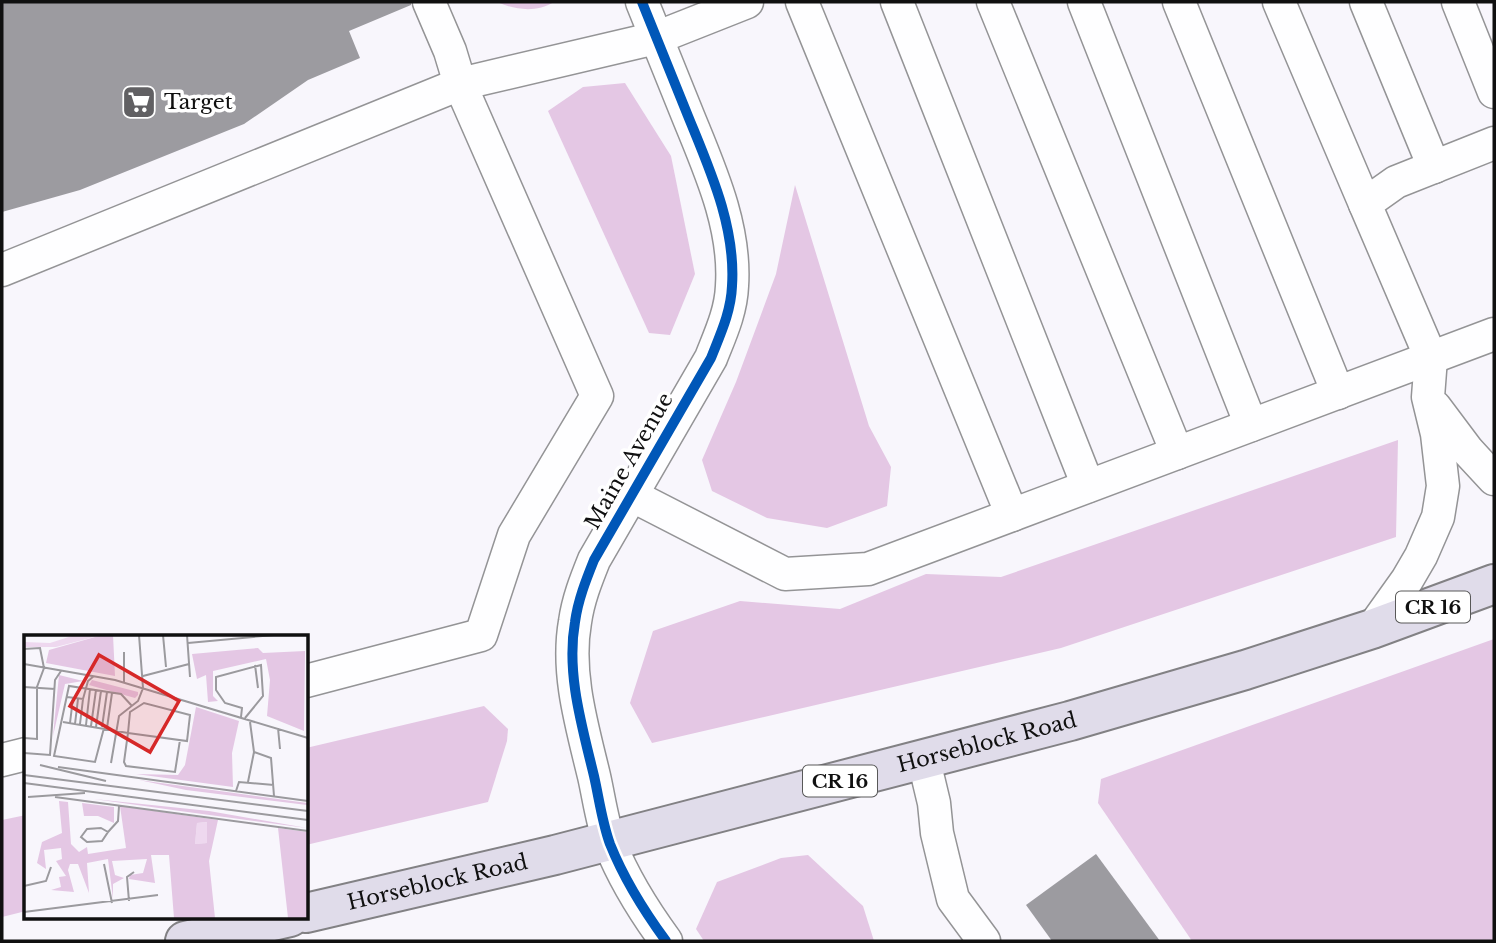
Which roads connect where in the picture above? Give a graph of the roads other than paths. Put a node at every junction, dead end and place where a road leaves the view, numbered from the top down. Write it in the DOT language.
graph roads {
  1 [pos="429,2"];
  2 [pos="642,2"];
  3 [pos="747,2"];
  4 [pos="802,2"];
  5 [pos="897,2"];
  6 [pos="993,2"];
  7 [pos="1084,2"];
  8 [pos="1179,2"];
  9 [pos="1279,2"];
  10 [pos="1366,2"];
  11 [pos="1458,2"];
  12 [pos="656,38"];
  13 [pos="460,84"];
  14 [pos="1494,92"];
  15 [pos="1494,142"];
  16 [pos="1434,167"];
  17 [pos="1365,204"];
  18 [pos="2,270"];
  19 [pos="1494,334"];
  20 [pos="1431,358"];
  21 [pos="1338,393"];
  22 [pos="1428,397"];
  23 [pos="1251,425"];
  24 [pos="1177,453"];
  25 [pos="1494,479"];
  26 [pos="1088,486"];
  27 [pos="631,495"];
  28 [pos="1012,515"];
  29 [pos="1494,584"];
  30 [pos="1372,629"];
  31 [pos="308,680"];
  32 [pos="24,754"];
  33 [pos="2,760"];
  34 [pos="924,761"];
  35 [pos="609,841"];
  36 [pos="308,913"];
  37 [pos="286,918"];
  38 [pos="185,941"];
  39 [pos="666,941"];
  40 [pos="984,941"];
  1 -- 13 [label="street"];
  2 -- 12 [label="street, Maine Avenue"];
  3 -- 12 [label="street"];
  4 -- 28 [label="street"];
  5 -- 26 [label="street"];
  6 -- 24 [label="street"];
  7 -- 23 [label="street"];
  8 -- 21 [label="street"];
  9 -- 17 [label="street"];
  10 -- 16 [label="street"];
  11 -- 14 [label="street"];
  12 -- 13 [label="street"];
  12 -- 27 [label="street, Maine Avenue"];
  13 -- 18 [label="street"];
  13 -- 31 [label="street"];
  15 -- 16 [label="street"];
  16 -- 17 [label="street"];
  17 -- 20 [label="street"];
  19 -- 20 [label="street"];
  20 -- 21 [label="street"];
  20 -- 22 [label="street"];
  21 -- 23 [label="street"];
  22 -- 25 [label="street"];
  22 -- 30 [label="street"];
  23 -- 24 [label="street"];
  24 -- 26 [label="street"];
  26 -- 28 [label="street"];
  27 -- 28 [label="street"];
  27 -- 35 [label="street, Maine Avenue"];
  29 -- 30 [label="main road, Horseblock Road / CR 16"];
  30 -- 34 [label="main road, Horseblock Road / CR 16"];
  32 -- 33 [label="street"];
  34 -- 35 [label="main road, Horseblock Road / CR 16"];
  34 -- 40 [label="street"];
  35 -- 36 [label="main road, Horseblock Road / CR 16"];
  35 -- 39 [label="street, Maine Avenue"];
  37 -- 38 [label="main road"];
}
